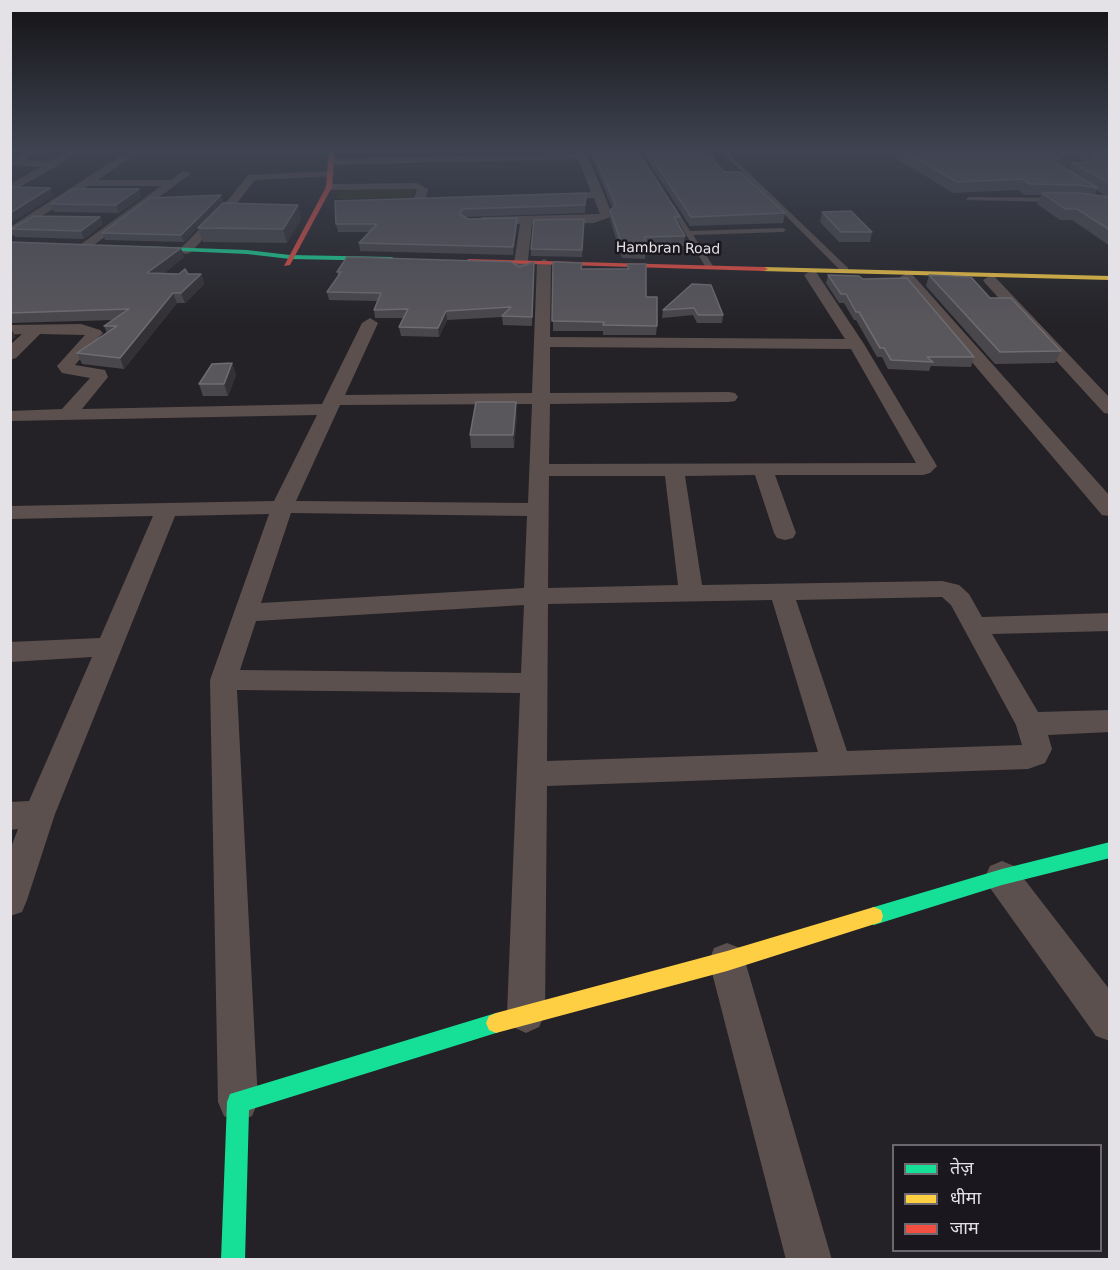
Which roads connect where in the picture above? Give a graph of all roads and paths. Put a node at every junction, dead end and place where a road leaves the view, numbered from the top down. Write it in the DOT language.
graph roads {
  1 [pos="48,209"];
  2 [pos="136,209"];
  3 [pos="225,209"];
  4 [pos="322,209"];
  5 [pos="605,209"];
  6 [pos="673,209"];
  7 [pos="782,209"];
  8 [pos="36,217"];
  9 [pos="57,217"];
  10 [pos="101,218"];
  11 [pos="122,219"];
  12 [pos="526,220"];
  13 [pos="469,221"];
  14 [pos="783,230"];
  15 [pos="10,233"];
  16 [pos="688,233"];
  17 [pos="85,250"];
  18 [pos="185,250"];
  19 [pos="288,261"];
  20 [pos="406,263"];
  21 [pos="452,264"];
  22 [pos="532,266"];
  23 [pos="709,266"];
  24 [pos="845,270"];
  25 [pos="812,274"];
  26 [pos="907,277"];
  27 [pos="1110,278"];
  28 [pos="990,280"];
  29 [pos="1110,284"];
  30 [pos="370,323"];
  31 [pos="36,329"];
  32 [pos="10,330"];
  33 [pos="541,342"];
  34 [pos="856,344"];
  35 [pos="10,355"];
  36 [pos="729,397"];
  37 [pos="541,398"];
  38 [pos="331,405"];
  39 [pos="1110,409"];
  40 [pos="67,415"];
  41 [pos="10,416"];
  42 [pos="763,469"];
  43 [pos="538,470"];
  44 [pos="674,470"];
  45 [pos="282,507"];
  46 [pos="167,509"];
  47 [pos="538,510"];
  48 [pos="1110,510"];
  49 [pos="10,513"];
  50 [pos="785,533"];
  51 [pos="782,593"];
  52 [pos="691,595"];
  53 [pos="536,596"];
  54 [pos="246,613"];
  55 [pos="1110,622"];
  56 [pos="974,626"];
  57 [pos="109,647"];
  58 [pos="10,652"];
  59 [pos="223,680"];
  60 [pos="534,683"];
  61 [pos="1110,721"];
  62 [pos="1030,724"];
  63 [pos="836,762"];
  64 [pos="532,774"];
  65 [pos="25,815"];
  66 [pos="1110,850"];
  67 [pos="1002,877"];
  68 [pos="10,900"];
  69 [pos="727,962"];
  70 [pos="526,1014"];
  71 [pos="1110,1022"];
  72 [pos="238,1102"];
  73 [pos="233,1260"];
  74 [pos="809,1260"];
  1 -- 8 [label="street"];
  2 -- 11 [label="street"];
  3 -- 18 [label="street"];
  4 -- 19 [label="main road"];
  5 -- 12 [label="street"];
  6 -- 16 [label="lane"];
  7 -- 24 [label="lane"];
  8 -- 9 [label="street"];
  8 -- 15 [label="street"];
  10 -- 11 [label="street"];
  11 -- 17 [label="street"];
  12 -- 13 [label="street"];
  12 -- 22 [label="street"];
  14 -- 16 [label="lane"];
  16 -- 23 [label="lane"];
  18 -- 19 [label="main road"];
  18 -- 19 [label="main road"];
  19 -- 20 [label="main road"];
  21 -- 22 [label="main road, Hambran Road"];
  22 -- 23 [label="main road, Hambran Road"];
  22 -- 25 [label="main road, Hambran Road"];
  22 -- 33 [label="street"];
  23 -- 24 [label="main road, Hambran Road"];
  24 -- 27 [label="main road, Hambran Road"];
  25 -- 26 [label="main road, Hambran Road"];
  25 -- 34 [label="street"];
  26 -- 28 [label="main road, Hambran Road"];
  26 -- 48 [label="street"];
  28 -- 29 [label="main road, Hambran Road"];
  28 -- 39 [label="street"];
  30 -- 38 [label="street"];
  31 -- 32 [label="street"];
  31 -- 35 [label="street"];
  31 -- 40 [label="street"];
  33 -- 34 [label="street"];
  33 -- 37 [label="street"];
  34 -- 42 [label="street"];
  36 -- 37 [label="street"];
  37 -- 38 [label="street"];
  37 -- 43 [label="street"];
  38 -- 40 [label="street"];
  38 -- 45 [label="street"];
  40 -- 41 [label="street"];
  42 -- 44 [label="street"];
  42 -- 50 [label="street"];
  43 -- 44 [label="street"];
  43 -- 47 [label="street"];
  44 -- 52 [label="street"];
  45 -- 46 [label="street"];
  45 -- 47 [label="street"];
  45 -- 54 [label="street"];
  46 -- 49 [label="street"];
  46 -- 57 [label="street"];
  47 -- 53 [label="street"];
  51 -- 52 [label="street"];
  51 -- 56 [label="street"];
  51 -- 63 [label="street"];
  52 -- 53 [label="street"];
  53 -- 54 [label="street"];
  53 -- 60 [label="street"];
  54 -- 59 [label="street"];
  55 -- 56 [label="street"];
  56 -- 62 [label="street"];
  57 -- 58 [label="street"];
  57 -- 65 [label="street"];
  59 -- 60 [label="street"];
  59 -- 72 [label="street"];
  60 -- 64 [label="street"];
  61 -- 62 [label="street"];
  62 -- 63 [label="street"];
  63 -- 64 [label="street"];
  64 -- 70 [label="street"];
  65 -- 68 [label="street"];
  66 -- 67 [label="main road"];
  67 -- 69 [label="main road"];
  67 -- 71 [label="street"];
  69 -- 70 [label="main road"];
  69 -- 74 [label="street"];
  70 -- 72 [label="main road"];
  72 -- 73 [label="main road"];
}
